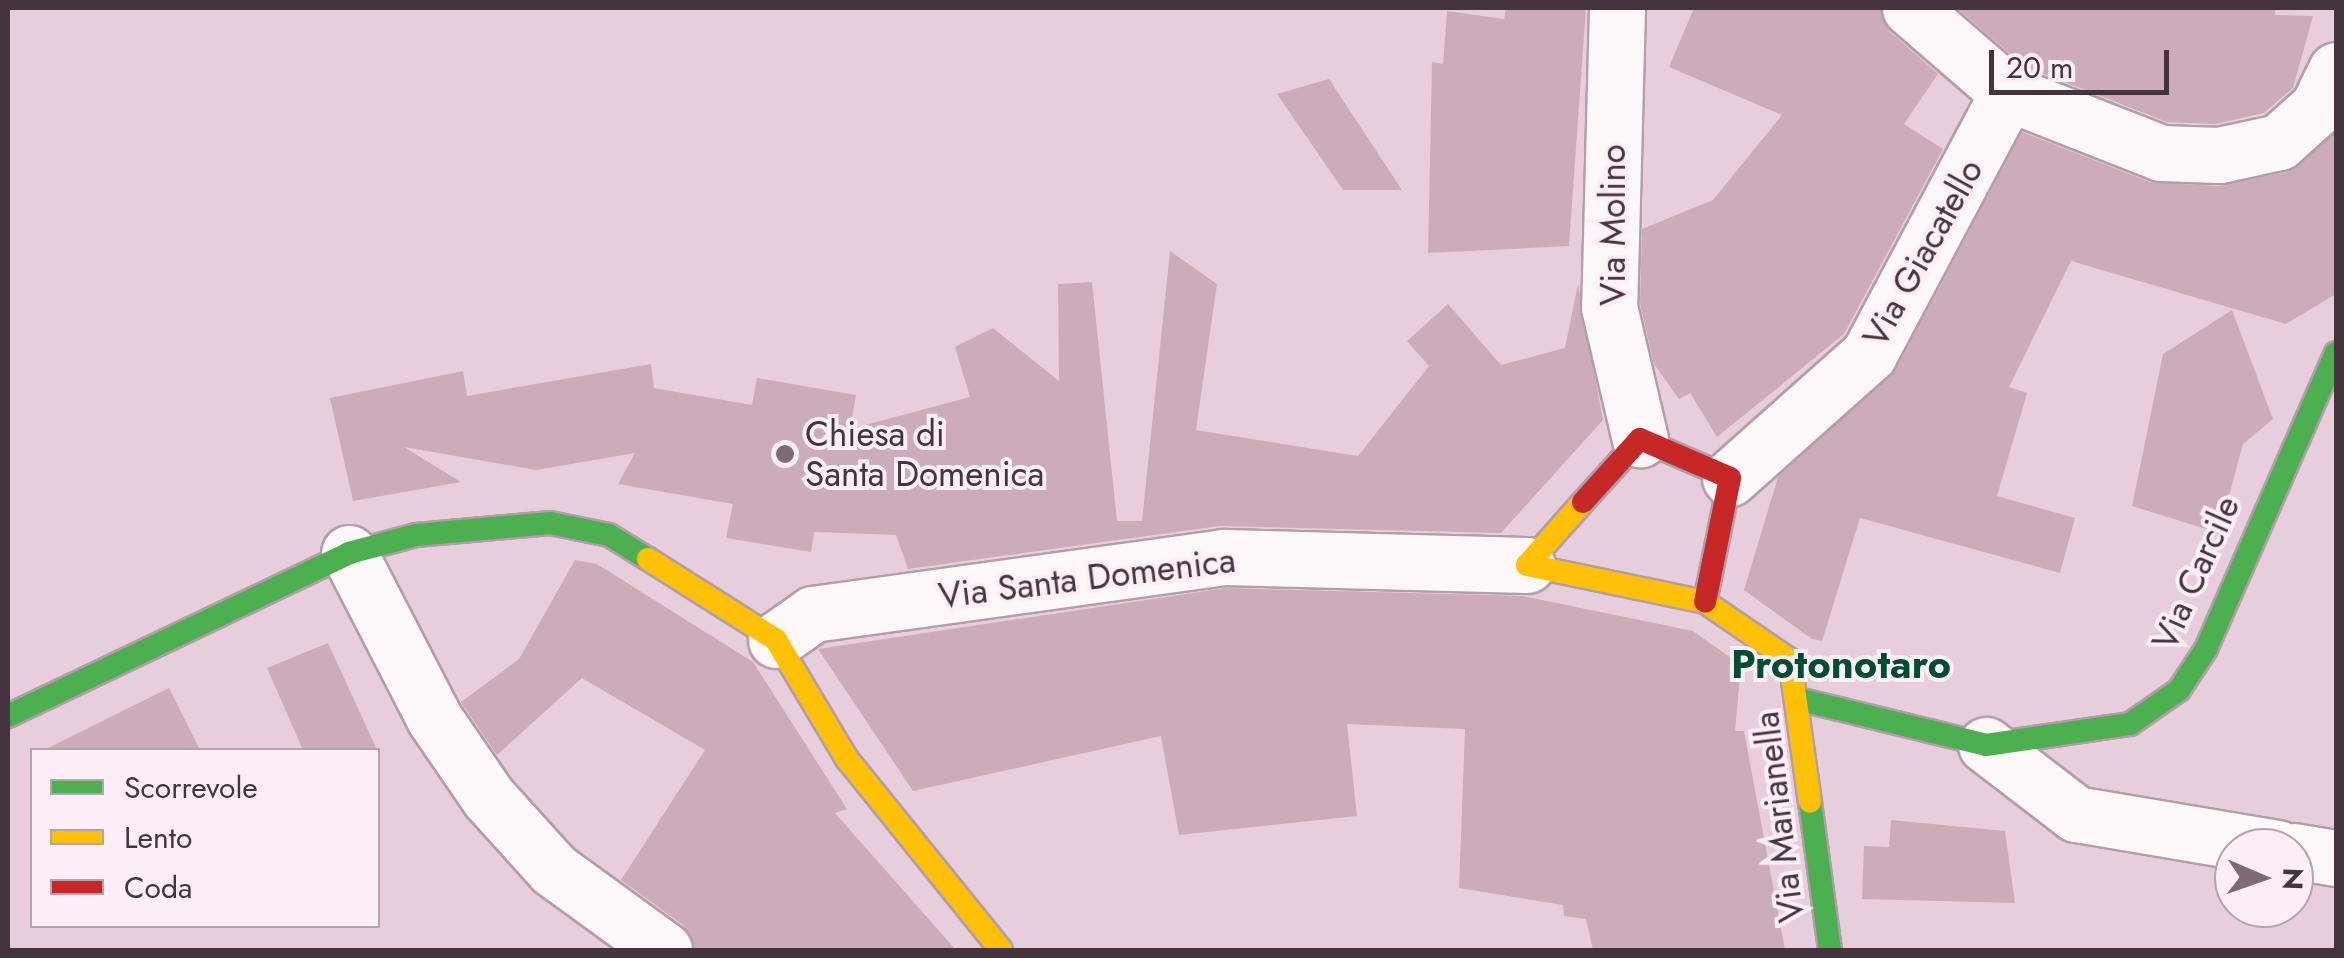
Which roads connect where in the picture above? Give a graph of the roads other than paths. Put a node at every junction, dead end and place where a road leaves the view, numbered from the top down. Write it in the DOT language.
graph roads {
  1 [pos="1617,8"];
  2 [pos="1910,8"];
  3 [pos="2336,70"];
  4 [pos="2008,93"];
  5 [pos="2336,353"];
  6 [pos="1640,439"];
  7 [pos="1730,478"];
  8 [pos="349,553"];
  9 [pos="1528,565"];
  10 [pos="1705,602"];
  11 [pos="776,640"];
  12 [pos="1802,700"];
  13 [pos="8,716"];
  14 [pos="1986,745"];
  15 [pos="2214,837"];
  16 [pos="664,950"];
  17 [pos="1002,950"];
  18 [pos="1830,950"];
  1 -- 6 [label="street, Via Molino"];
  2 -- 4 [label="street"];
  3 -- 4 [label="street"];
  4 -- 7 [label="street, Via Giacatello"];
  5 -- 14 [label="street, Via Carcile"];
  6 -- 7 [label="street"];
  6 -- 9 [label="street"];
  7 -- 10 [label="street"];
  8 -- 11 [label="street"];
  8 -- 13 [label="street"];
  8 -- 16 [label="street"];
  9 -- 10 [label="street"];
  9 -- 11 [label="street, Via Santa Domenica"];
  10 -- 12 [label="street, Via Marianella"];
  11 -- 17 [label="street"];
  12 -- 14 [label="street"];
  12 -- 18 [label="street, Via Marianella"];
  14 -- 15 [label="street"];
}
